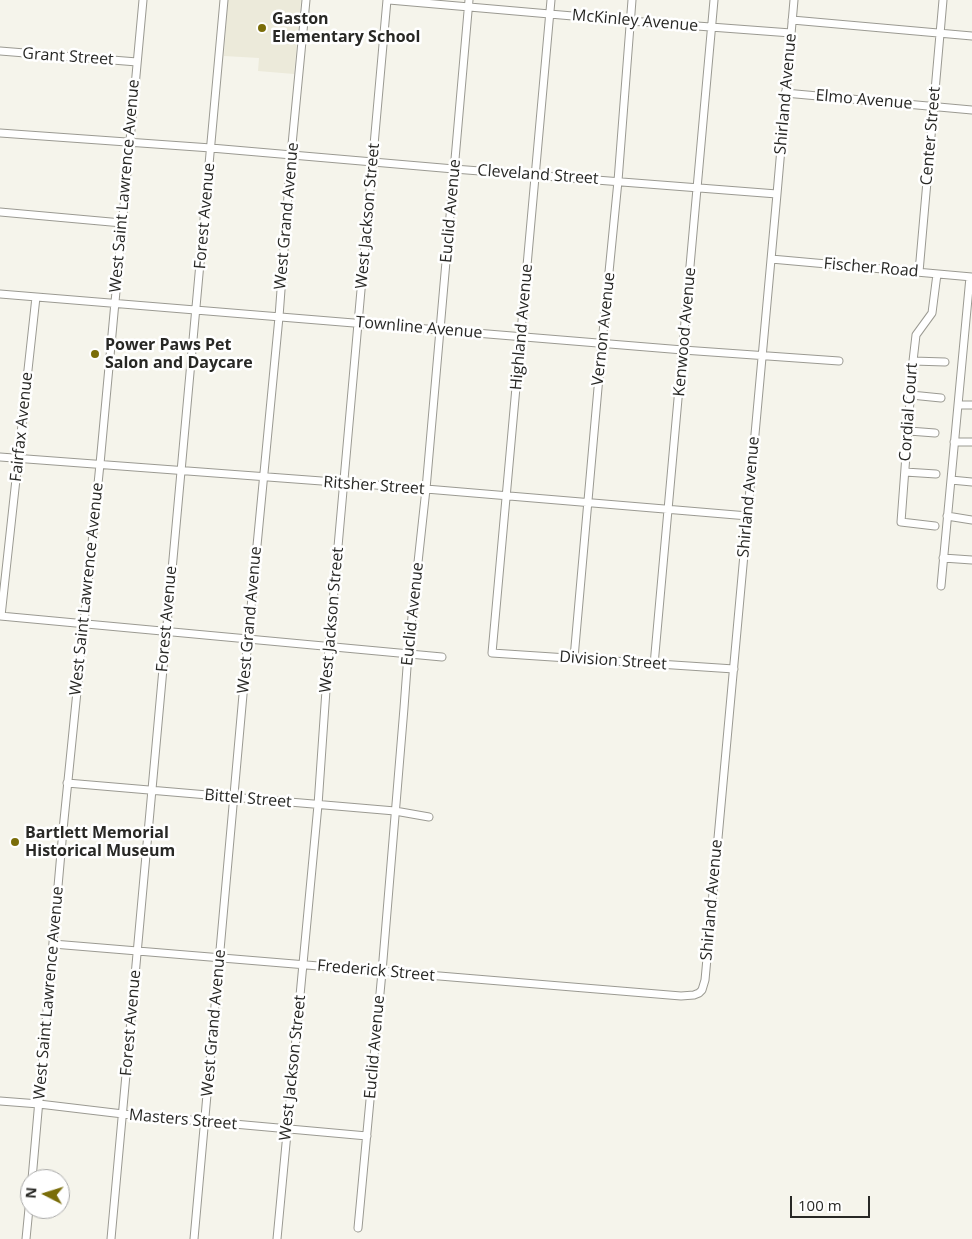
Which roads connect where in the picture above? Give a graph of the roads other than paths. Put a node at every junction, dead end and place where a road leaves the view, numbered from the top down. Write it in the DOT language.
graph roads {
  1 [pos="143,0"];
  2 [pos="224,0"];
  3 [pos="306,0"];
  4 [pos="388,0"];
  5 [pos="551,0"];
  6 [pos="632,0"];
  7 [pos="714,0"];
  8 [pos="794,0"];
  9 [pos="943,0"];
  10 [pos="468,3"];
  11 [pos="550,13"];
  12 [pos="792,20"];
  13 [pos="630,21"];
  14 [pos="712,27"];
  15 [pos="940,33"];
  16 [pos="791,34"];
  17 [pos="972,36"];
  18 [pos="0,52"];
  19 [pos="137,62"];
  20 [pos="785,93"];
  21 [pos="934,106"];
  22 [pos="972,110"];
  23 [pos="0,133"];
  24 [pos="130,143"];
  25 [pos="210,148"];
  26 [pos="291,155"];
  27 [pos="372,162"];
  28 [pos="454,169"];
  29 [pos="535,175"];
  30 [pos="618,181"];
  31 [pos="698,187"];
  32 [pos="777,194"];
  33 [pos="0,212"];
  34 [pos="122,223"];
  35 [pos="771,259"];
  36 [pos="919,272"];
  37 [pos="937,274"];
  38 [pos="971,277"];
  39 [pos="0,294"];
  40 [pos="36,298"];
  41 [pos="114,303"];
  42 [pos="196,310"];
  43 [pos="279,317"];
  44 [pos="359,323"];
  45 [pos="441,330"];
  46 [pos="969,334"];
  47 [pos="521,336"];
  48 [pos="602,343"];
  49 [pos="683,350"];
  50 [pos="762,355"];
  51 [pos="839,361"];
  52 [pos="913,361"];
  53 [pos="945,362"];
  54 [pos="911,395"];
  55 [pos="941,398"];
  56 [pos="958,405"];
  57 [pos="972,405"];
  58 [pos="909,431"];
  59 [pos="935,433"];
  60 [pos="954,442"];
  61 [pos="972,442"];
  62 [pos="0,457"];
  63 [pos="18,458"];
  64 [pos="100,464"];
  65 [pos="181,470"];
  66 [pos="905,472"];
  67 [pos="936,474"];
  68 [pos="263,477"];
  69 [pos="951,480"];
  70 [pos="972,482"];
  71 [pos="344,484"];
  72 [pos="426,489"];
  73 [pos="506,497"];
  74 [pos="587,504"];
  75 [pos="669,510"];
  76 [pos="748,516"];
  77 [pos="947,516"];
  78 [pos="972,520"];
  79 [pos="935,526"];
  80 [pos="943,558"];
  81 [pos="972,560"];
  82 [pos="941,586"];
  83 [pos="1,616"];
  84 [pos="83,624"];
  85 [pos="166,631"];
  86 [pos="248,639"];
  87 [pos="329,647"];
  88 [pos="492,653"];
  89 [pos="408,654"];
  90 [pos="442,657"];
  91 [pos="574,658"];
  92 [pos="654,665"];
  93 [pos="734,669"];
  94 [pos="67,783"];
  95 [pos="152,791"];
  96 [pos="235,798"];
  97 [pos="318,805"];
  98 [pos="395,811"];
  99 [pos="429,817"];
  100 [pos="53,944"];
  101 [pos="138,951"];
  102 [pos="220,958"];
  103 [pos="303,965"];
  104 [pos="382,972"];
  105 [pos="699,993"];
  106 [pos="0,1101"];
  107 [pos="39,1104"];
  108 [pos="123,1114"];
  109 [pos="205,1122"];
  110 [pos="287,1129"];
  111 [pos="367,1136"];
  112 [pos="33,1169"];
  113 [pos="28,1219"];
  114 [pos="358,1228"];
  115 [pos="26,1239"];
  116 [pos="111,1239"];
  117 [pos="194,1239"];
  118 [pos="277,1239"];
  1 -- 19 [label="street, West Saint Lawrence Avenue"];
  2 -- 25 [label="street, Forest Avenue"];
  3 -- 26 [label="street, West Grand Avenue"];
  4 -- 10 [label="street, McKinley Avenue"];
  4 -- 27 [label="street, West Jackson Street"];
  5 -- 11 [label="street, Highland Avenue"];
  6 -- 13 [label="street, Vernon Avenue"];
  7 -- 14 [label="street, Kenwood Avenue"];
  8 -- 12 [label="street, Shirland Avenue"];
  9 -- 15 [label="street, Center Street"];
  10 -- 11 [label="street, McKinley Avenue"];
  10 -- 28 [label="street, Euclid Avenue"];
  11 -- 13 [label="street, McKinley Avenue"];
  11 -- 29 [label="street, Highland Avenue"];
  12 -- 15 [label="street"];
  12 -- 16 [label="street, Shirland Avenue"];
  13 -- 14 [label="street, McKinley Avenue"];
  13 -- 30 [label="street, Vernon Avenue"];
  14 -- 16 [label="street, McKinley Avenue"];
  14 -- 31 [label="street, Kenwood Avenue"];
  15 -- 17 [label="street"];
  15 -- 21 [label="street, Center Street"];
  16 -- 20 [label="street, Shirland Avenue"];
  18 -- 19 [label="street, Grant Street"];
  19 -- 24 [label="street, West Saint Lawrence Avenue"];
  20 -- 21 [label="street, Elmo Avenue"];
  20 -- 32 [label="street, Shirland Avenue"];
  21 -- 22 [label="street, Elmo Avenue"];
  21 -- 36 [label="street, Center Street"];
  23 -- 24 [label="street, Cleveland Street"];
  24 -- 25 [label="street, Cleveland Street"];
  24 -- 34 [label="street, West Saint Lawrence Avenue"];
  25 -- 26 [label="street, Cleveland Street"];
  25 -- 42 [label="street, Forest Avenue"];
  26 -- 27 [label="street, Cleveland Street"];
  26 -- 43 [label="street, West Grand Avenue"];
  27 -- 28 [label="street, Cleveland Street"];
  27 -- 44 [label="street, West Jackson Street"];
  28 -- 29 [label="street, Cleveland Street"];
  28 -- 45 [label="street, Euclid Avenue"];
  29 -- 30 [label="street, Cleveland Street"];
  29 -- 47 [label="street, Highland Avenue"];
  30 -- 31 [label="street, Cleveland Street"];
  30 -- 48 [label="street, Vernon Avenue"];
  31 -- 32 [label="street, Cleveland Street"];
  31 -- 49 [label="street, Kenwood Avenue"];
  32 -- 35 [label="street, Shirland Avenue"];
  33 -- 34 [label="street"];
  34 -- 41 [label="street, West Saint Lawrence Avenue"];
  35 -- 36 [label="street, Fischer Road"];
  35 -- 50 [label="street, Shirland Avenue"];
  36 -- 37 [label="street, Fischer Road"];
  37 -- 38 [label="street, Fischer Road"];
  37 -- 52 [label="street, Cordial Court"];
  38 -- 46 [label="street"];
  39 -- 40 [label="street, Townline Avenue"];
  40 -- 41 [label="street, Townline Avenue"];
  40 -- 63 [label="street, Fairfax Avenue"];
  41 -- 42 [label="street, Townline Avenue"];
  41 -- 64 [label="street, West Saint Lawrence Avenue"];
  42 -- 43 [label="street, Townline Avenue"];
  42 -- 65 [label="street, Forest Avenue"];
  43 -- 44 [label="street, Townline Avenue"];
  43 -- 68 [label="street, West Grand Avenue"];
  44 -- 45 [label="street, Townline Avenue"];
  44 -- 71 [label="street, West Jackson Street"];
  45 -- 47 [label="street, Townline Avenue"];
  45 -- 72 [label="street, Euclid Avenue"];
  46 -- 56 [label="street"];
  47 -- 48 [label="street, Townline Avenue"];
  47 -- 73 [label="street, Highland Avenue"];
  48 -- 49 [label="street, Townline Avenue"];
  48 -- 74 [label="street, Vernon Avenue"];
  49 -- 50 [label="street, Townline Avenue"];
  49 -- 75 [label="street, Kenwood Avenue"];
  50 -- 51 [label="street, Townline Avenue"];
  50 -- 76 [label="street, Shirland Avenue"];
  52 -- 53 [label="street"];
  52 -- 54 [label="street, Cordial Court"];
  54 -- 55 [label="street"];
  54 -- 58 [label="street, Cordial Court"];
  56 -- 57 [label="street"];
  56 -- 60 [label="street"];
  58 -- 59 [label="street"];
  58 -- 66 [label="street, Cordial Court"];
  60 -- 61 [label="street"];
  60 -- 69 [label="street"];
  62 -- 63 [label="street, Ritsher Street"];
  63 -- 64 [label="street, Ritsher Street"];
  63 -- 83 [label="street, Fairfax Avenue"];
  64 -- 65 [label="street, Ritsher Street"];
  64 -- 84 [label="street, West Saint Lawrence Avenue"];
  65 -- 68 [label="street, Ritsher Street"];
  65 -- 85 [label="street, Forest Avenue"];
  66 -- 67 [label="street"];
  66 -- 79 [label="street, Cordial Court"];
  68 -- 71 [label="street, Ritsher Street"];
  68 -- 86 [label="street, West Grand Avenue"];
  69 -- 70 [label="street"];
  69 -- 77 [label="street"];
  71 -- 72 [label="street, Ritsher Street"];
  71 -- 87 [label="street, West Jackson Street"];
  72 -- 73 [label="street, Ritsher Street"];
  72 -- 89 [label="street, Euclid Avenue"];
  73 -- 74 [label="street, Ritsher Street"];
  73 -- 88 [label="street, Highland Avenue"];
  74 -- 75 [label="street, Ritsher Street"];
  74 -- 91 [label="street, Vernon Avenue"];
  75 -- 76 [label="street, Ritsher Street"];
  75 -- 92 [label="street, Kenwood Avenue"];
  76 -- 93 [label="street, Shirland Avenue"];
  77 -- 78 [label="street"];
  77 -- 80 [label="street"];
  80 -- 81 [label="street"];
  80 -- 82 [label="street"];
  83 -- 84 [label="street"];
  84 -- 85 [label="street"];
  84 -- 94 [label="street, West Saint Lawrence Avenue"];
  85 -- 86 [label="street"];
  85 -- 95 [label="street, Forest Avenue"];
  86 -- 87 [label="street"];
  86 -- 96 [label="street, West Grand Avenue"];
  87 -- 89 [label="street"];
  87 -- 97 [label="street, West Jackson Street"];
  88 -- 91 [label="street, Division Street"];
  89 -- 90 [label="street"];
  89 -- 98 [label="street, Euclid Avenue"];
  91 -- 92 [label="street, Division Street"];
  92 -- 93 [label="street, Division Street"];
  93 -- 105 [label="street, Shirland Avenue"];
  94 -- 95 [label="street, Bittel Street"];
  94 -- 100 [label="street, West Saint Lawrence Avenue"];
  95 -- 96 [label="street, Bittel Street"];
  95 -- 101 [label="street, Forest Avenue"];
  96 -- 97 [label="street, Bittel Street"];
  96 -- 102 [label="street, West Grand Avenue"];
  97 -- 98 [label="street, Bittel Street"];
  97 -- 103 [label="street, West Jackson Street"];
  98 -- 99 [label="street, Bittel Street"];
  98 -- 104 [label="street, Euclid Avenue"];
  100 -- 101 [label="street, Frederick Street"];
  100 -- 107 [label="street, West Saint Lawrence Avenue"];
  101 -- 102 [label="street, Frederick Street"];
  101 -- 108 [label="street, Forest Avenue"];
  102 -- 103 [label="street, Frederick Street"];
  102 -- 109 [label="street, West Grand Avenue"];
  103 -- 104 [label="street, Frederick Street"];
  103 -- 110 [label="street, West Jackson Street"];
  104 -- 105 [label="street, Frederick Street"];
  104 -- 111 [label="street, Euclid Avenue"];
  106 -- 107 [label="street, Masters Street"];
  107 -- 108 [label="street, Masters Street"];
  107 -- 112 [label="street, West Saint Lawrence Avenue"];
  108 -- 109 [label="street, Masters Street"];
  108 -- 116 [label="street, Forest Avenue"];
  109 -- 110 [label="street, Masters Street"];
  109 -- 117 [label="street, West Grand Avenue"];
  110 -- 111 [label="street, Masters Street"];
  110 -- 118 [label="street, West Jackson Street"];
  111 -- 114 [label="street, Euclid Avenue"];
  113 -- 115 [label="street"];
}
